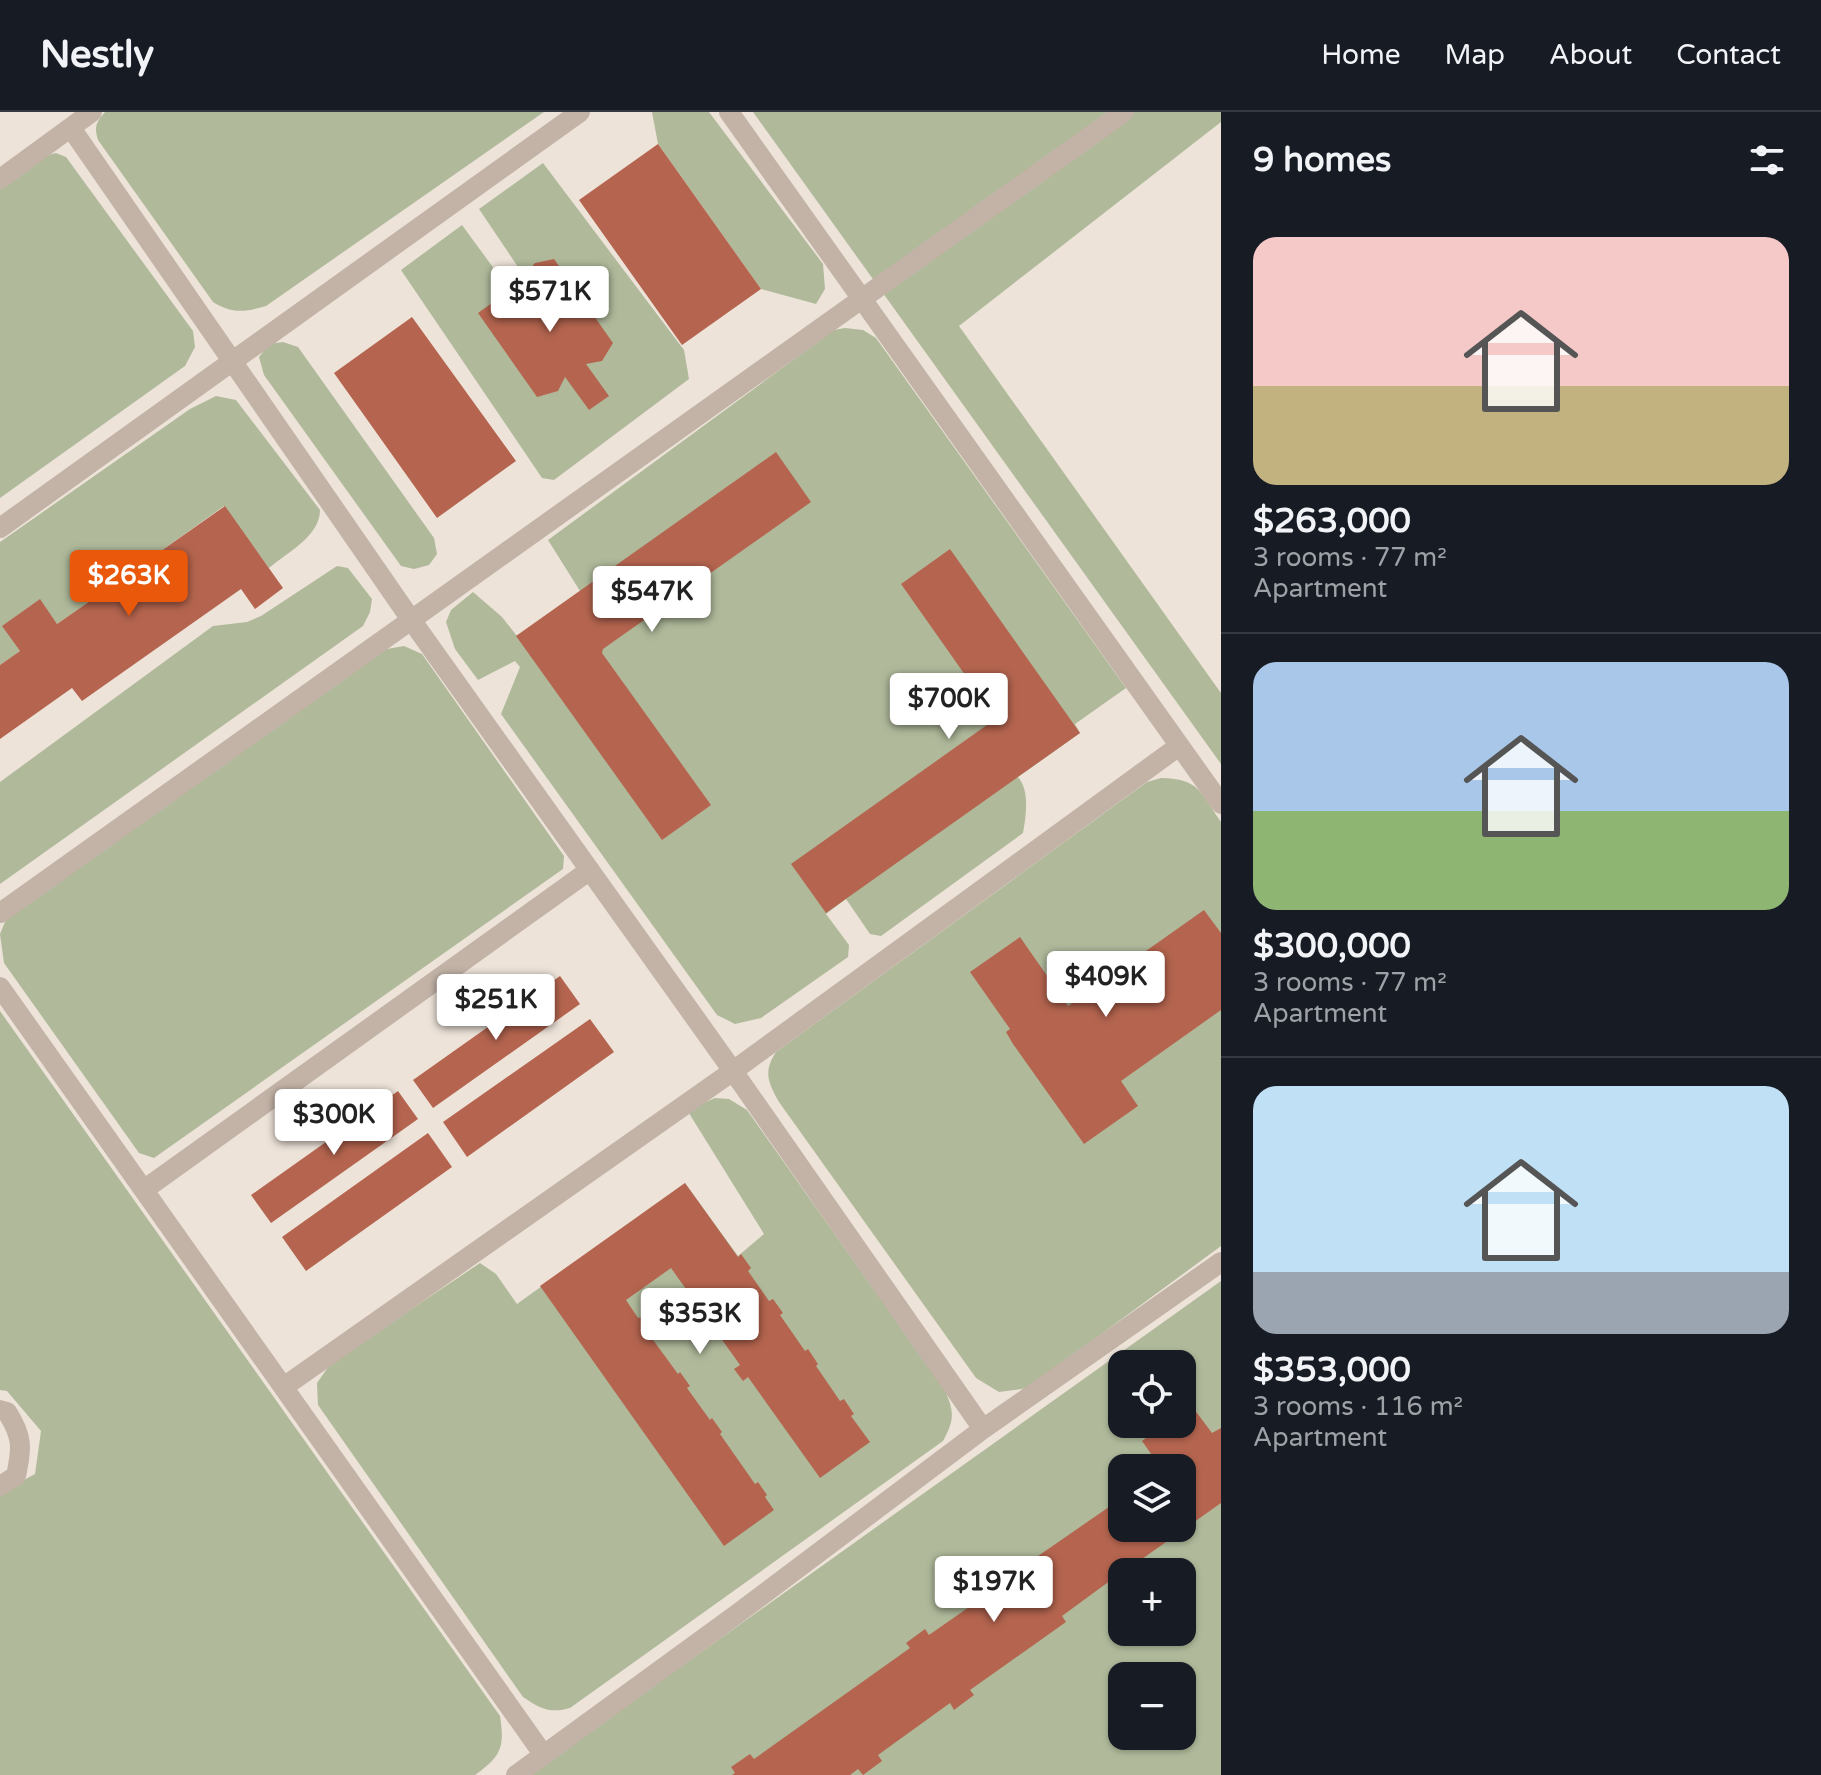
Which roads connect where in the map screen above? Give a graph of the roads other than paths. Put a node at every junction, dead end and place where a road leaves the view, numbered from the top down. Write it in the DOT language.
graph roads {
  1 [pos="92,112"];
  2 [pos="580,112"];
  3 [pos="729,112"];
  4 [pos="1124,112"];
  5 [pos="71,128"];
  6 [pos="0,179"];
  7 [pos="861,300"];
  8 [pos="232,361"];
  9 [pos="0,528"];
  10 [pos="412,621"];
  11 [pos="1179,746"];
  12 [pos="1221,804"];
  13 [pos="590,870"];
  14 [pos="0,913"];
  15 [pos="0,987"];
  16 [pos="733,1071"];
  17 [pos="145,1189"];
  18 [pos="1221,1262"];
  19 [pos="285,1386"];
  20 [pos="0,1410"];
  21 [pos="983,1429"];
  22 [pos="0,1486"];
  23 [pos="543,1754"];
  24 [pos="516,1775"];
  1 -- 5 [label="lane"];
  2 -- 8 [label="lane"];
  3 -- 7 [label="lane"];
  4 -- 7 [label="lane"];
  5 -- 6 [label="lane"];
  5 -- 8 [label="lane"];
  7 -- 10 [label="lane"];
  7 -- 11 [label="lane"];
  8 -- 9 [label="lane"];
  8 -- 10 [label="lane"];
  10 -- 13 [label="lane"];
  10 -- 14 [label="lane"];
  11 -- 12 [label="lane"];
  11 -- 16 [label="lane"];
  13 -- 16 [label="lane"];
  13 -- 17 [label="lane"];
  15 -- 17 [label="lane"];
  16 -- 19 [label="lane"];
  16 -- 21 [label="lane"];
  17 -- 19 [label="lane"];
  18 -- 21 [label="lane"];
  19 -- 23 [label="lane"];
  20 -- 22 [label="lane"];
  21 -- 23 [label="lane"];
  23 -- 24 [label="lane"];
}
